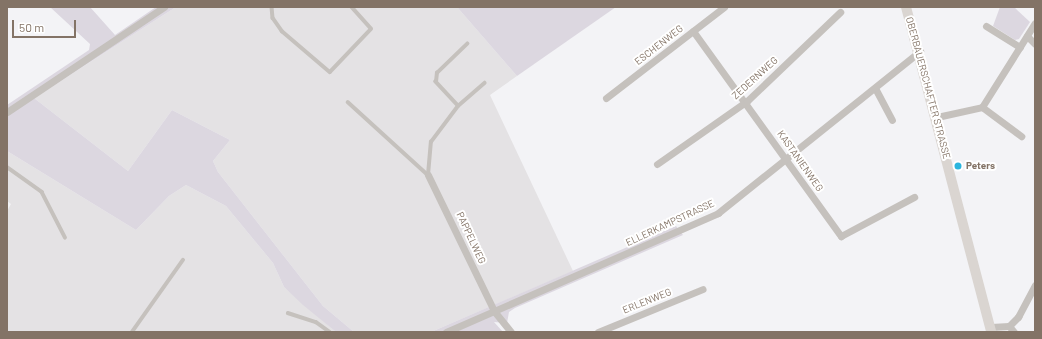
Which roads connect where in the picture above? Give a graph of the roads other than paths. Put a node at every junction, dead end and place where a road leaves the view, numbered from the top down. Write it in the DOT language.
graph roads {
  1 [pos="164,7"];
  2 [pos="272,7"];
  3 [pos="351,7"];
  4 [pos="724,7"];
  5 [pos="906,7"];
  6 [pos="840,12"];
  7 [pos="1035,23"];
  8 [pos="986,26"];
  9 [pos="693,31"];
  10 [pos="1027,36"];
  11 [pos="467,44"];
  12 [pos="1035,44"];
  13 [pos="1020,47"];
  14 [pos="920,51"];
  15 [pos="484,83"];
  16 [pos="875,88"];
  17 [pos="606,98"];
  18 [pos="747,101"];
  19 [pos="348,102"];
  20 [pos="458,106"];
  21 [pos="982,107"];
  22 [pos="7,112"];
  23 [pos="937,117"];
  24 [pos="892,120"];
  25 [pos="1021,136"];
  26 [pos="787,160"];
  27 [pos="657,164"];
  28 [pos="7,167"];
  29 [pos="428,175"];
  30 [pos="914,197"];
  31 [pos="65,237"];
  32 [pos="183,260"];
  33 [pos="1035,285"];
  34 [pos="703,289"];
  35 [pos="494,311"];
  36 [pos="288,313"];
  37 [pos="1009,326"];
  38 [pos="991,330"];
  39 [pos="132,332"];
  40 [pos="330,332"];
  41 [pos="446,332"];
  42 [pos="511,332"];
  43 [pos="598,332"];
  44 [pos="1014,332"];
  1 -- 22 [label="street"];
  2 -- 3 [label="lane"];
  4 -- 9 [label="street, ESCHENWEG"];
  5 -- 14 [label="main road, OBERBAUERSCHAFTER STRASSE"];
  6 -- 18 [label="street, ZEDERNWEG"];
  7 -- 10 [label="street"];
  8 -- 13 [label="street"];
  9 -- 17 [label="street, ESCHENWEG"];
  9 -- 18 [label="street, KASTANIENWEG"];
  10 -- 12 [label="street"];
  10 -- 13 [label="street"];
  11 -- 20 [label="lane"];
  13 -- 21 [label="street"];
  14 -- 16 [label="street, ELLERKAMPSTRASSE"];
  14 -- 23 [label="main road, OBERBAUERSCHAFTER STRASSE"];
  15 -- 20 [label="lane"];
  16 -- 24 [label="street"];
  16 -- 26 [label="street, ELLERKAMPSTRASSE"];
  18 -- 26 [label="street, KASTANIENWEG"];
  18 -- 27 [label="street, ZEDERNWEG"];
  19 -- 29 [label="lane"];
  20 -- 29 [label="lane"];
  21 -- 23 [label="street"];
  21 -- 25 [label="street"];
  23 -- 38 [label="main road, OBERBAUERSCHAFTER STRASSE"];
  26 -- 30 [label="street, KASTANIENWEG"];
  26 -- 35 [label="street, ELLERKAMPSTRASSE"];
  28 -- 31 [label="lane"];
  29 -- 35 [label="street, PAPPELWEG"];
  32 -- 39 [label="lane"];
  33 -- 37 [label="street"];
  34 -- 43 [label="street, ERLENWEG"];
  35 -- 41 [label="street, ELLERKAMPSTRASSE"];
  35 -- 42 [label="street, PAPPELWEG"];
  36 -- 40 [label="lane"];
  37 -- 38 [label="street"];
  37 -- 44 [label="street"];
}
